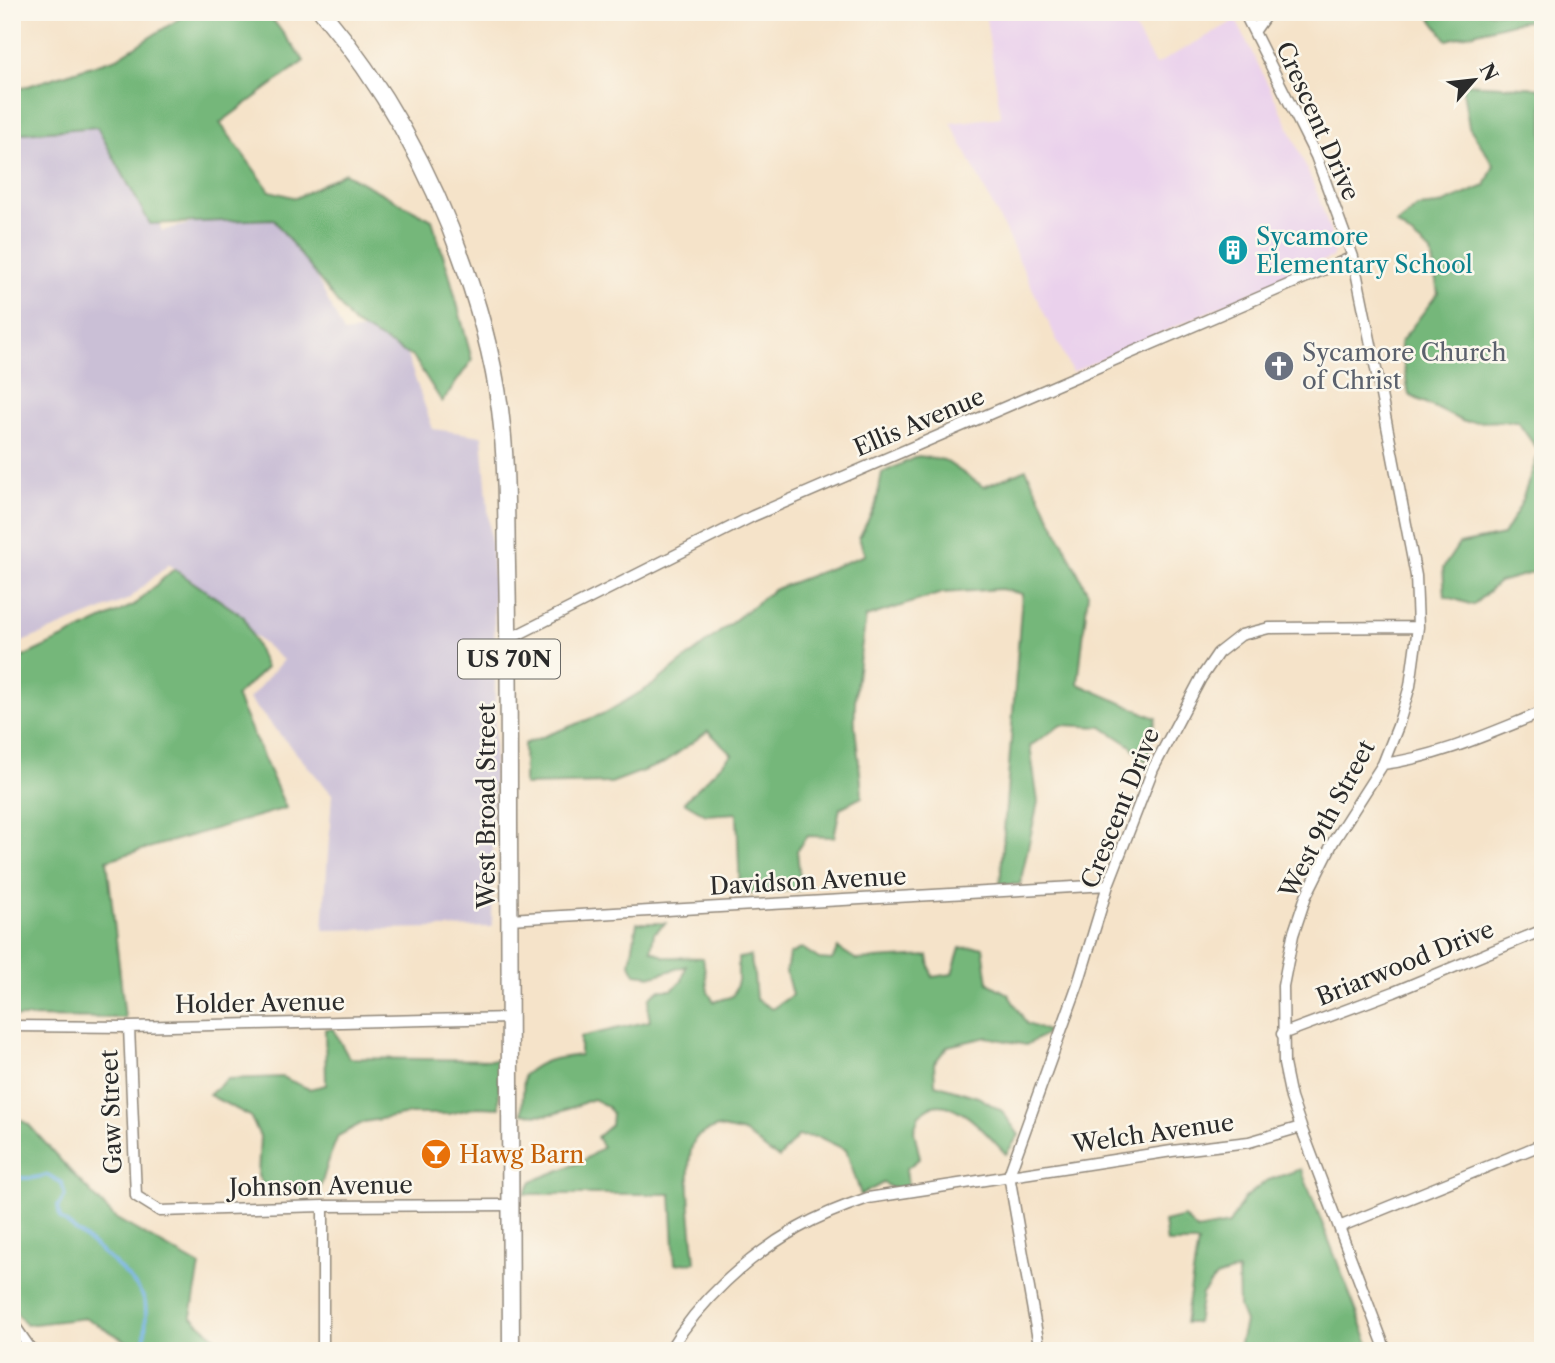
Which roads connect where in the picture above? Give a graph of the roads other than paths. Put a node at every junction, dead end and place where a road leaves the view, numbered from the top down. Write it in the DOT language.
graph roads {
  1 [pos="322,12"];
  2 [pos="1244,12"];
  3 [pos="1268,12"];
  4 [pos="1254,32"];
  5 [pos="1353,257"];
  6 [pos="1418,627"];
  7 [pos="509,639"];
  8 [pos="1543,712"];
  9 [pos="1383,764"];
  10 [pos="1108,885"];
  11 [pos="509,919"];
  12 [pos="1543,930"];
  13 [pos="510,1018"];
  14 [pos="12,1026"];
  15 [pos="129,1027"];
  16 [pos="1282,1034"];
  17 [pos="1301,1127"];
  18 [pos="1543,1144"];
  19 [pos="1009,1175"];
  20 [pos="136,1196"];
  21 [pos="510,1205"];
  22 [pos="323,1206"];
  23 [pos="1339,1227"];
  24 [pos="12,1322"];
  25 [pos="672,1346"];
  26 [pos="1040,1348"];
  27 [pos="32,1351"];
  28 [pos="323,1351"];
  29 [pos="512,1351"];
  30 [pos="658,1351"];
  31 [pos="1022,1351"];
  32 [pos="1385,1351"];
  1 -- 7 [label="main road, West Broad Street / US 70N"];
  2 -- 4 [label="street, Crescent Drive"];
  3 -- 4 [label="street"];
  4 -- 5 [label="street, Crescent Drive"];
  5 -- 6 [label="street, Crescent Drive"];
  5 -- 7 [label="street, Ellis Avenue"];
  6 -- 9 [label="street, West 9th Street"];
  6 -- 10 [label="street, Crescent Drive"];
  7 -- 11 [label="main road, West Broad Street / US 70N"];
  8 -- 9 [label="street"];
  9 -- 16 [label="street, West 9th Street"];
  10 -- 11 [label="street, Davidson Avenue"];
  10 -- 19 [label="street, Crescent Drive"];
  11 -- 13 [label="main road, West Broad Street / US 70N"];
  12 -- 16 [label="street, Briarwood Drive"];
  13 -- 15 [label="street, Holder Avenue"];
  13 -- 21 [label="main road, West Broad Street / US 70N"];
  14 -- 15 [label="street, Holder Avenue"];
  15 -- 20 [label="street, Gaw Street"];
  16 -- 17 [label="street, West 9th Street"];
  17 -- 19 [label="street, Welch Avenue"];
  17 -- 23 [label="street, West 9th Street"];
  18 -- 23 [label="street"];
  19 -- 25 [label="street"];
  19 -- 26 [label="street"];
  20 -- 22 [label="street, Johnson Avenue"];
  21 -- 22 [label="street, Johnson Avenue"];
  21 -- 29 [label="main road, West Broad Street / US 70N"];
  22 -- 28 [label="street"];
  23 -- 32 [label="street, West 9th Street"];
  24 -- 27 [label="street"];
  25 -- 30 [label="street"];
  26 -- 31 [label="street"];
}
